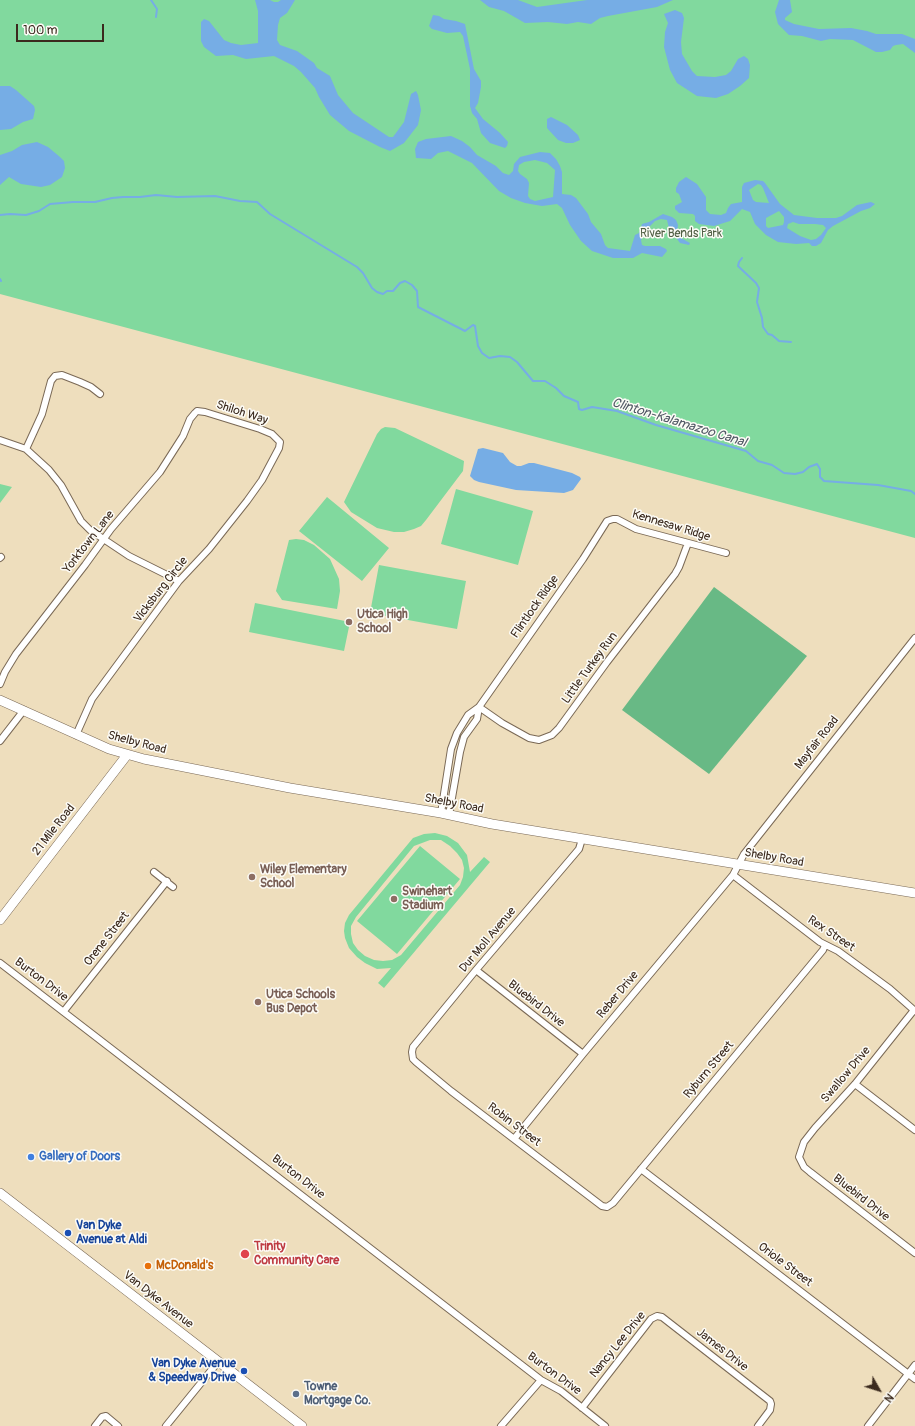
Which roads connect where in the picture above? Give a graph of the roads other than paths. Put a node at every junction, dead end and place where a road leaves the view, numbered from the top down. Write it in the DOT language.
graph roads {
  1 [pos="100,394"];
  2 [pos="195,412"];
  3 [pos="0,440"];
  4 [pos="280,442"];
  5 [pos="26,450"];
  6 [pos="610,520"];
  7 [pos="103,540"];
  8 [pos="688,543"];
  9 [pos="726,553"];
  10 [pos="179,581"];
  11 [pos="915,638"];
  12 [pos="0,684"];
  13 [pos="0,700"];
  14 [pos="479,707"];
  15 [pos="24,710"];
  16 [pos="76,735"];
  17 [pos="0,741"];
  18 [pos="450,754"];
  19 [pos="127,755"];
  20 [pos="459,756"];
  21 [pos="445,814"];
  22 [pos="582,839"];
  23 [pos="738,864"];
  24 [pos="154,872"];
  25 [pos="733,875"];
  26 [pos="167,881"];
  27 [pos="174,887"];
  28 [pos="915,893"];
  29 [pos="0,920"];
  30 [pos="825,945"];
  31 [pos="0,963"];
  32 [pos="476,970"];
  33 [pos="64,1011"];
  34 [pos="914,1011"];
  35 [pos="583,1054"];
  36 [pos="412,1055"];
  37 [pos="855,1084"];
  38 [pos="915,1130"];
  39 [pos="514,1139"];
  40 [pos="799,1157"];
  41 [pos="641,1169"];
  42 [pos="0,1193"];
  43 [pos="607,1207"];
  44 [pos="915,1253"];
  45 [pos="657,1316"];
  46 [pos="218,1362"];
  47 [pos="915,1365"];
  48 [pos="908,1374"];
  49 [pos="915,1379"];
  50 [pos="541,1380"];
  51 [pos="582,1408"];
  52 [pos="94,1426"];
  53 [pos="118,1426"];
  54 [pos="166,1426"];
  55 [pos="302,1426"];
  56 [pos="501,1426"];
  57 [pos="606,1426"];
  58 [pos="758,1426"];
  59 [pos="868,1426"];
  1 -- 5 [label="street"];
  2 -- 4 [label="street, Shiloh Way"];
  2 -- 7 [label="street, Yorktown Lane"];
  3 -- 5 [label="street"];
  4 -- 10 [label="street, Vicksburg Circle"];
  5 -- 7 [label="street"];
  6 -- 8 [label="street, Kennesaw Ridge"];
  6 -- 14 [label="street, Flintlock Ridge"];
  7 -- 10 [label="street"];
  7 -- 12 [label="street, Yorktown Lane"];
  8 -- 9 [label="street, Kennesaw Ridge"];
  8 -- 14 [label="street, Little Turkey Run"];
  10 -- 16 [label="street, Vicksburg Circle"];
  11 -- 23 [label="street, Mayfair Road"];
  13 -- 15 [label="street, Shelby Road"];
  14 -- 18 [label="street, Flintlock Ridge"];
  14 -- 20 [label="street, Flintlock Ridge"];
  15 -- 16 [label="street, Shelby Road"];
  15 -- 17 [label="street"];
  16 -- 19 [label="street, Shelby Road"];
  18 -- 20 [label="street"];
  18 -- 21 [label="street, Flintlock Ridge"];
  19 -- 21 [label="street, Shelby Road"];
  19 -- 29 [label="street, 21 Mile Road"];
  20 -- 21 [label="street, Flintlock Ridge"];
  21 -- 22 [label="street, Shelby Road"];
  22 -- 23 [label="street, Shelby Road"];
  22 -- 32 [label="street, Dur Moll Avenue"];
  23 -- 25 [label="street, Reber Drive"];
  23 -- 28 [label="street, Shelby Road"];
  24 -- 26 [label="street"];
  25 -- 30 [label="street, Rex Street"];
  25 -- 35 [label="street, Reber Drive"];
  26 -- 27 [label="street"];
  26 -- 33 [label="street, Orene Street"];
  30 -- 34 [label="street, Rex Street"];
  30 -- 41 [label="street, Ryburn Street"];
  31 -- 33 [label="street, Burton Drive"];
  32 -- 35 [label="street, Bluebird Drive"];
  32 -- 36 [label="street, Dur Moll Avenue"];
  33 -- 50 [label="street, Burton Drive"];
  34 -- 37 [label="street, Swallow Drive"];
  35 -- 39 [label="street, Reber Drive"];
  36 -- 39 [label="street, Robin Street"];
  37 -- 38 [label="street"];
  37 -- 40 [label="street, Swallow Drive"];
  39 -- 43 [label="street, Robin Street"];
  40 -- 44 [label="street, Bluebird Drive"];
  41 -- 43 [label="street, Ryburn Street"];
  41 -- 48 [label="street, Oriole Street"];
  42 -- 46 [label="street, Van Dyke Avenue"];
  45 -- 51 [label="street, Nancy Lee Drive"];
  45 -- 58 [label="street, James Drive"];
  46 -- 54 [label="street"];
  46 -- 55 [label="street, Van Dyke Avenue"];
  47 -- 48 [label="street"];
  48 -- 49 [label="street, Oriole Street"];
  48 -- 59 [label="street"];
  50 -- 51 [label="street, Burton Drive"];
  50 -- 56 [label="street"];
  51 -- 57 [label="street, Burton Drive"];
  52 -- 53 [label="street"];
}
